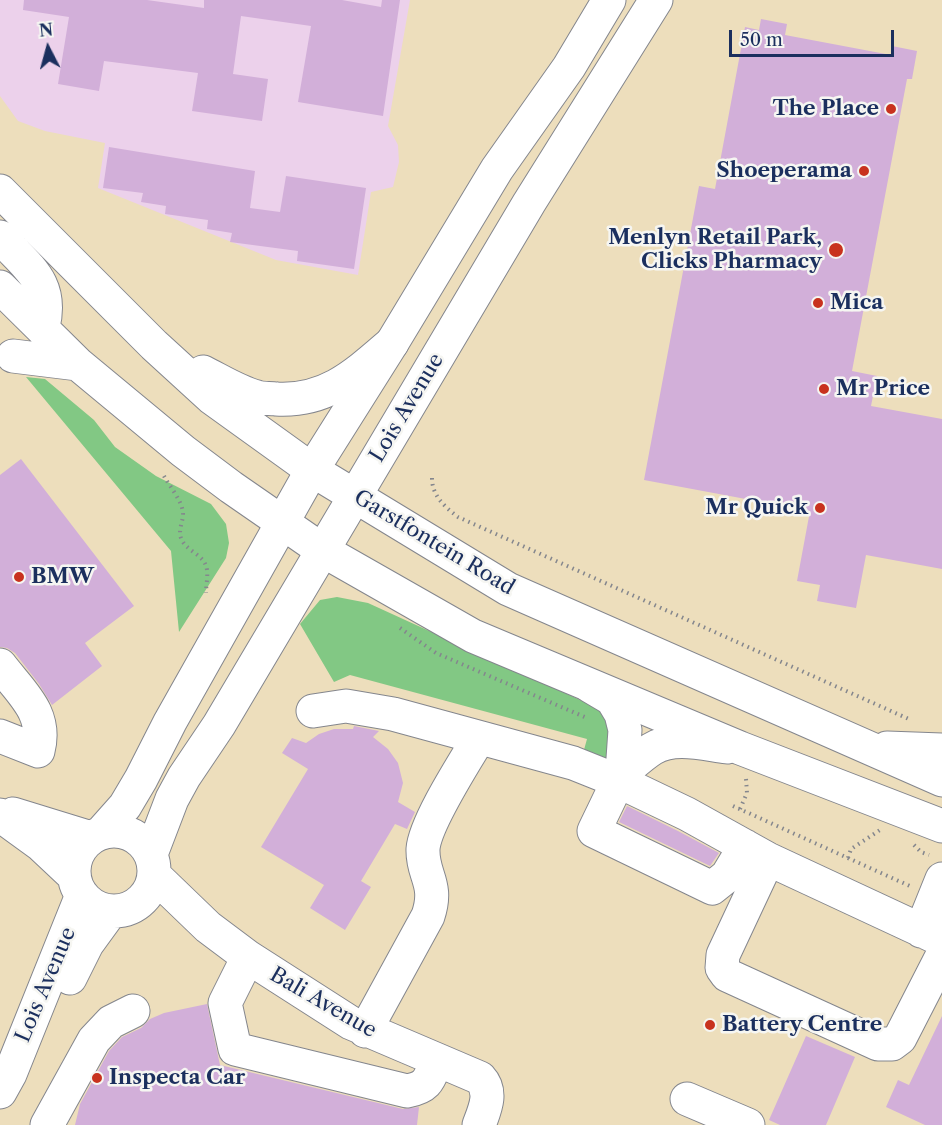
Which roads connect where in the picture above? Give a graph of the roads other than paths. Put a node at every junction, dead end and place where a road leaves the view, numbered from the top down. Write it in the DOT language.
graph roads {
  1 [pos="609,0"];
  2 [pos="656,0"];
  3 [pos="0,191"];
  4 [pos="0,237"];
  5 [pos="0,287"];
  6 [pos="43,327"];
  7 [pos="392,343"];
  8 [pos="154,345"];
  9 [pos="6,361"];
  10 [pos="78,364"];
  11 [pos="312,470"];
  12 [pos="355,495"];
  13 [pos="281,522"];
  14 [pos="322,550"];
  15 [pos="0,665"];
  16 [pos="581,681"];
  17 [pos="313,711"];
  18 [pos="0,736"];
  19 [pos="479,738"];
  20 [pos="870,747"];
  21 [pos="942,750"];
  22 [pos="742,760"];
  23 [pos="620,777"];
  24 [pos="942,780"];
  25 [pos="4,814"];
  26 [pos="942,826"];
  27 [pos="96,836"];
  28 [pos="756,853"];
  29 [pos="152,864"];
  30 [pos="942,879"];
  31 [pos="78,885"];
  32 [pos="123,908"];
  33 [pos="208,927"];
  34 [pos="932,935"];
  35 [pos="942,956"];
  36 [pos="248,957"];
  37 [pos="51,998"];
  38 [pos="133,1011"];
  39 [pos="365,1031"];
  40 [pos="437,1060"];
  41 [pos="5,1083"];
  42 [pos="687,1099"];
  43 [pos="47,1125"];
  44 [pos="479,1125"];
  45 [pos="748,1125"];
  1 -- 7 [label="main road"];
  2 -- 12 [label="main road, Lois Avenue"];
  3 -- 8 [label="main road, Garstfontein Road"];
  4 -- 6 [label="main road"];
  5 -- 6 [label="main road"];
  6 -- 9 [label="main road"];
  6 -- 10 [label="main road"];
  7 -- 8 [label="main road"];
  7 -- 11 [label="main road"];
  8 -- 11 [label="main road, Garstfontein Road"];
  9 -- 10 [label="main road"];
  10 -- 13 [label="main road"];
  11 -- 12 [label="main road, Garstfontein Road"];
  11 -- 13 [label="main road"];
  12 -- 14 [label="main road, Lois Avenue"];
  12 -- 20 [label="main road, Garstfontein Road"];
  13 -- 14 [label="main road"];
  13 -- 27 [label="main road"];
  14 -- 16 [label="main road"];
  14 -- 29 [label="main road, Lois Avenue"];
  15 -- 18 [label="main road"];
  16 -- 22 [label="main road"];
  16 -- 23 [label="main road"];
  17 -- 19 [label="main road"];
  19 -- 23 [label="main road"];
  19 -- 39 [label="main road"];
  20 -- 21 [label="main road"];
  20 -- 24 [label="main road, Garstfontein Road"];
  22 -- 23 [label="main road"];
  22 -- 26 [label="main road"];
  23 -- 28 [label="main road"];
  23 -- 28 [label="main road"];
  25 -- 27 [label="main road"];
  25 -- 31 [label="main road"];
  27 -- 29 [label="main road"];
  27 -- 31 [label="main road"];
  28 -- 34 [label="main road"];
  28 -- 35 [label="main road"];
  29 -- 32 [label="main road"];
  29 -- 33 [label="main road, Bali Avenue"];
  30 -- 34 [label="main road"];
  31 -- 32 [label="main road"];
  31 -- 37 [label="main road, Lois Avenue"];
  32 -- 33 [label="main road, Bali Avenue"];
  32 -- 37 [label="main road, Lois Avenue"];
  33 -- 36 [label="main road, Bali Avenue"];
  36 -- 39 [label="main road, Bali Avenue"];
  36 -- 40 [label="main road"];
  37 -- 41 [label="main road, Lois Avenue"];
  38 -- 43 [label="main road"];
  39 -- 40 [label="main road, Bali Avenue"];
  40 -- 44 [label="main road, Bali Avenue"];
  42 -- 45 [label="main road"];
}
